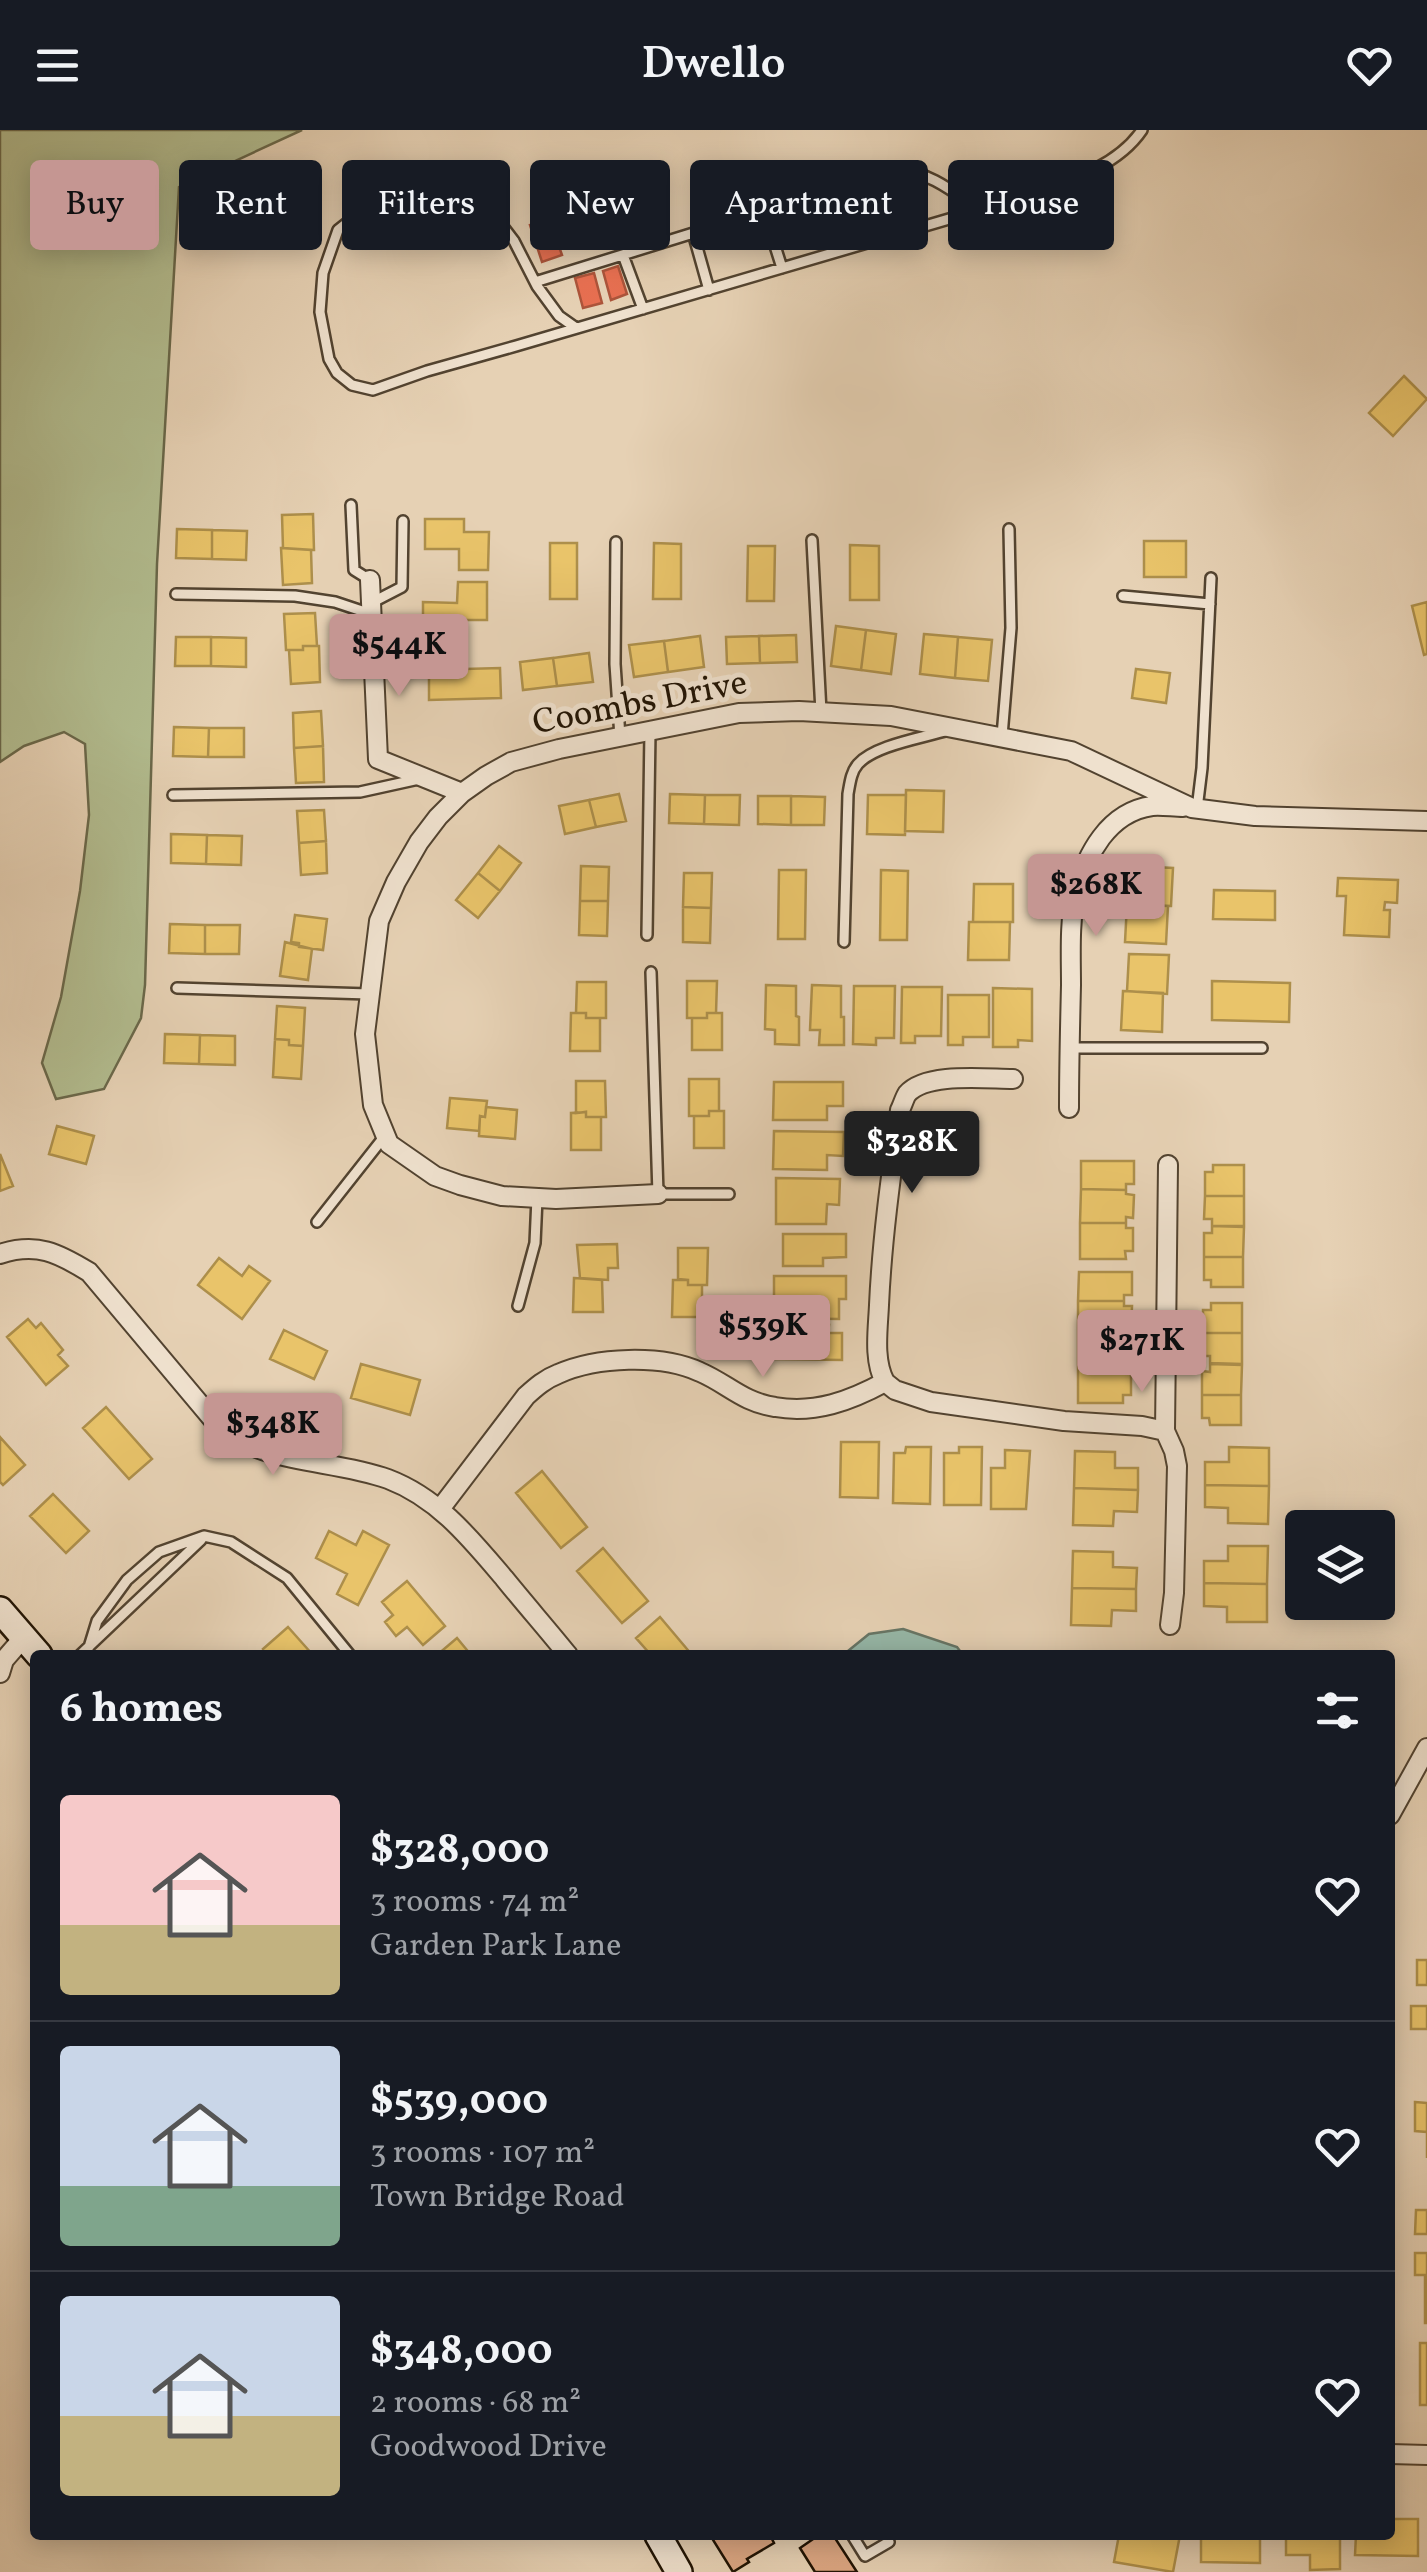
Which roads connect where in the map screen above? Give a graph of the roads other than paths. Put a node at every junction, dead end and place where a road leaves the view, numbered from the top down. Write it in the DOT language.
graph roads {
  1 [pos="1142,130"];
  2 [pos="1109,160"];
  3 [pos="948,219"];
  4 [pos="690,234"];
  5 [pos="698,250"];
  6 [pos="776,250"];
  7 [pos="623,255"];
  8 [pos="782,268"];
  9 [pos="535,282"];
  10 [pos="709,290"];
  11 [pos="643,309"];
  12 [pos="576,328"];
  13 [pos="351,505"];
  14 [pos="403,521"];
  15 [pos="1009,529"];
  16 [pos="812,540"];
  17 [pos="616,542"];
  18 [pos="1212,578"];
  19 [pos="370,580"];
  20 [pos="176,594"];
  21 [pos="1124,596"];
  22 [pos="1210,604"];
  23 [pos="371,609"];
  24 [pos="821,712"];
  25 [pos="957,728"];
  26 [pos="650,731"];
  27 [pos="1002,736"];
  28 [pos="620,737"];
  29 [pos="426,778"];
  30 [pos="462,793"];
  31 [pos="173,795"];
  32 [pos="1195,808"];
  33 [pos="1427,821"];
  34 [pos="647,935"];
  35 [pos="844,942"];
  36 [pos="652,972"];
  37 [pos="177,988"];
  38 [pos="369,994"];
  39 [pos="1070,1048"];
  40 [pos="1262,1048"];
  41 [pos="1013,1079"];
  42 [pos="1068,1108"];
  43 [pos="386,1135"];
  44 [pos="1168,1165"];
  45 [pos="658,1194"];
  46 [pos="730,1194"];
  47 [pos="538,1198"];
  48 [pos="317,1222"];
  49 [pos="0,1254"];
  50 [pos="518,1306"];
  51 [pos="885,1382"];
  52 [pos="1164,1431"];
  53 [pos="440,1509"];
  54 [pos="204,1536"];
  55 [pos="0,1610"];
  56 [pos="1170,1625"];
  57 [pos="32,1646"];
  58 [pos="89,1647"];
  59 [pos="86,1650"];
  60 [pos="346,1650"];
  61 [pos="564,1650"];
  62 [pos="0,1673"];
  63 [pos="1427,1748"];
  64 [pos="1395,1806"];
  65 [pos="1395,2454"];
  66 [pos="1427,2454"];
  67 [pos="661,2540"];
  68 [pos="855,2540"];
  69 [pos="888,2540"];
  70 [pos="679,2572"];
  1 -- 2 [label="lane"];
  3 -- 8 [label="lane"];
  4 -- 7 [label="lane"];
  5 -- 10 [label="lane"];
  6 -- 8 [label="lane"];
  7 -- 9 [label="lane"];
  7 -- 11 [label="lane"];
  8 -- 10 [label="lane"];
  9 -- 12 [label="lane"];
  9 -- 12 [label="lane"];
  10 -- 11 [label="lane"];
  11 -- 12 [label="lane"];
  13 -- 19 [label="lane"];
  14 -- 23 [label="lane"];
  15 -- 27 [label="lane"];
  16 -- 24 [label="lane"];
  17 -- 28 [label="lane"];
  18 -- 22 [label="lane"];
  19 -- 23 [label="street"];
  20 -- 23 [label="lane"];
  21 -- 22 [label="lane"];
  22 -- 32 [label="lane"];
  23 -- 29 [label="street"];
  24 -- 25 [label="street, Coombs Drive"];
  24 -- 26 [label="street, Coombs Drive"];
  25 -- 27 [label="street, Coombs Drive"];
  25 -- 35 [label="lane"];
  26 -- 28 [label="street, Coombs Drive"];
  26 -- 34 [label="lane"];
  27 -- 32 [label="street, Coombs Drive"];
  28 -- 30 [label="street, Coombs Drive"];
  29 -- 30 [label="street"];
  29 -- 31 [label="lane"];
  30 -- 38 [label="street, Coombs Drive"];
  32 -- 33 [label="street, Coombs Drive"];
  32 -- 39 [label="street"];
  36 -- 45 [label="lane"];
  37 -- 38 [label="lane"];
  38 -- 43 [label="street, Coombs Drive"];
  39 -- 40 [label="lane"];
  39 -- 42 [label="street"];
  41 -- 51 [label="street"];
  43 -- 47 [label="street"];
  43 -- 48 [label="lane"];
  44 -- 52 [label="street"];
  45 -- 46 [label="lane"];
  45 -- 47 [label="street"];
  47 -- 50 [label="lane"];
  49 -- 53 [label="street"];
  51 -- 52 [label="street"];
  51 -- 53 [label="street"];
  52 -- 56 [label="street"];
  53 -- 61 [label="street"];
  54 -- 58 [label="lane"];
  54 -- 58 [label="lane"];
  54 -- 60 [label="lane"];
  55 -- 57 [label="main road"];
  57 -- 62 [label="street"];
  58 -- 59 [label="lane"];
  63 -- 64 [label="street"];
  65 -- 66 [label="street"];
  67 -- 70 [label="main road"];
  68 -- 69 [label="lane"];
}
